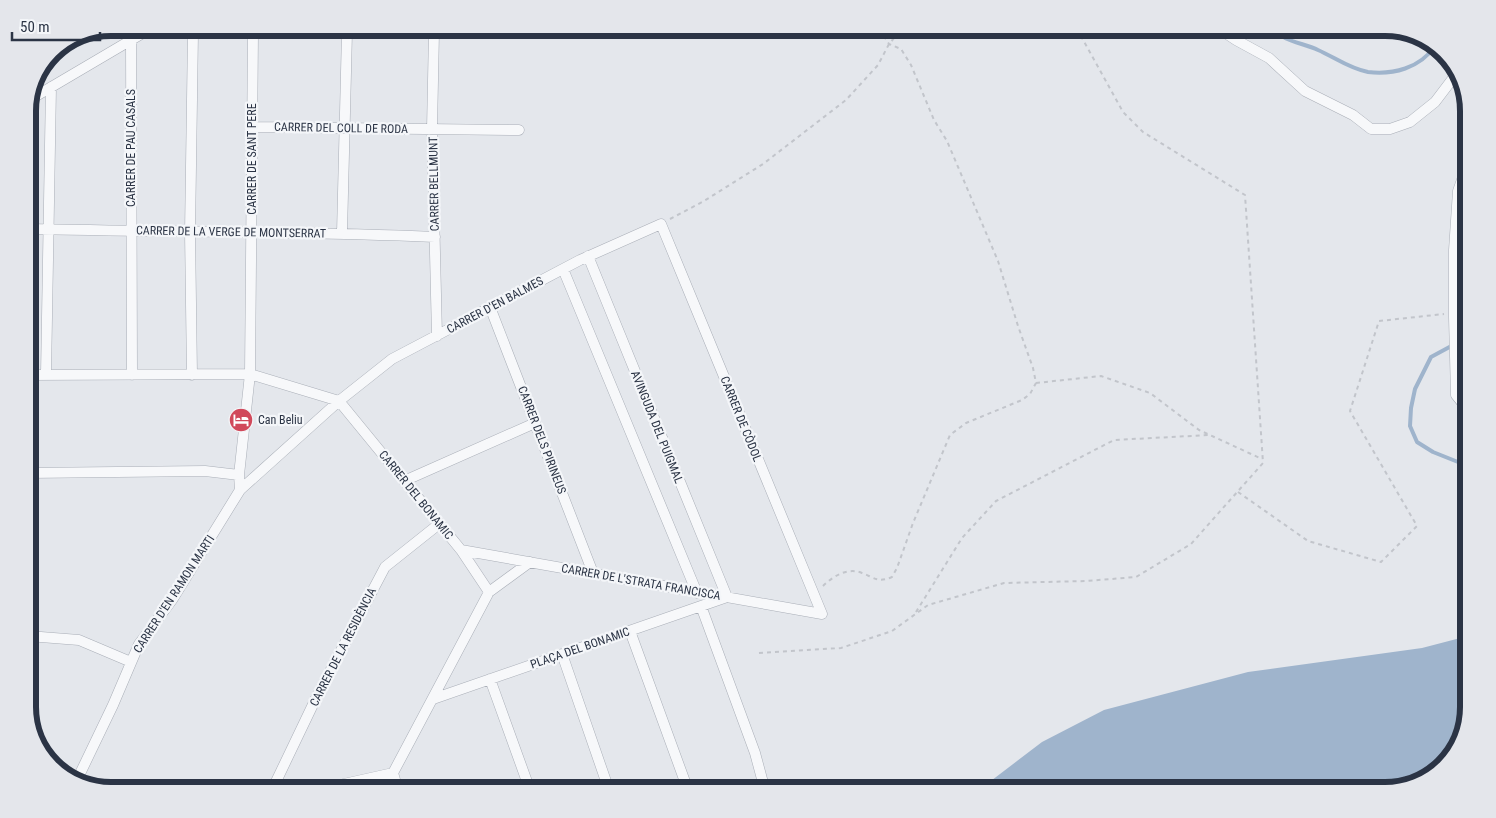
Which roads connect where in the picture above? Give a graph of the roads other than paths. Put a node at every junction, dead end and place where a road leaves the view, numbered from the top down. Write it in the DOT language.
graph roads {
  1 [pos="138,36"];
  2 [pos="193,36"];
  3 [pos="253,36"];
  4 [pos="347,36"];
  5 [pos="434,36"];
  6 [pos="1230,36"];
  7 [pos="131,41"];
  8 [pos="1452,79"];
  9 [pos="51,87"];
  10 [pos="39,94"];
  11 [pos="252,127"];
  12 [pos="344,128"];
  13 [pos="432,129"];
  14 [pos="519,130"];
  15 [pos="1460,185"];
  16 [pos="660,224"];
  17 [pos="36,229"];
  18 [pos="49,230"];
  19 [pos="132,231"];
  20 [pos="190,232"];
  21 [pos="251,233"];
  22 [pos="342,233"];
  23 [pos="435,237"];
  24 [pos="588,256"];
  25 [pos="563,269"];
  26 [pos="490,307"];
  27 [pos="436,336"];
  28 [pos="192,374"];
  29 [pos="250,374"];
  30 [pos="36,375"];
  31 [pos="46,375"];
  32 [pos="132,375"];
  33 [pos="1460,400"];
  34 [pos="339,401"];
  35 [pos="535,423"];
  36 [pos="36,473"];
  37 [pos="239,475"];
  38 [pos="404,481"];
  39 [pos="240,490"];
  40 [pos="439,524"];
  41 [pos="461,550"];
  42 [pos="530,562"];
  43 [pos="593,574"];
  44 [pos="489,592"];
  45 [pos="697,593"];
  46 [pos="727,597"];
  47 [pos="700,606"];
  48 [pos="822,614"];
  49 [pos="630,631"];
  50 [pos="36,637"];
  51 [pos="562,654"];
  52 [pos="131,662"];
  53 [pos="490,679"];
  54 [pos="433,699"];
  55 [pos="394,773"];
  56 [pos="79,775"];
  57 [pos="276,782"];
  58 [pos="353,782"];
  59 [pos="396,782"];
  60 [pos="527,782"];
  61 [pos="606,782"];
  62 [pos="685,782"];
  63 [pos="763,782"];
  1 -- 7 [label="street"];
  2 -- 20 [label="street"];
  3 -- 11 [label="street, CARRER DE SANT PERE"];
  4 -- 12 [label="street"];
  5 -- 13 [label="street, CARRER BELLMUNT"];
  6 -- 8 [label="street"];
  7 -- 9 [label="street"];
  7 -- 19 [label="street, CARRER DE PAU CASALS"];
  9 -- 10 [label="street"];
  9 -- 18 [label="street"];
  11 -- 12 [label="street, CARRER DEL COLL DE RODA"];
  11 -- 21 [label="street, CARRER DE SANT PERE"];
  12 -- 13 [label="street, CARRER DEL COLL DE RODA"];
  12 -- 22 [label="street"];
  13 -- 14 [label="street, CARRER DEL COLL DE RODA"];
  13 -- 23 [label="street, CARRER BELLMUNT"];
  15 -- 33 [label="street"];
  16 -- 24 [label="street, CARRER D'EN BALMES"];
  16 -- 48 [label="street, CARRER DE CÒDOL"];
  17 -- 18 [label="street, CARRER DE LA VERGE DE MONTSERRAT"];
  18 -- 19 [label="street, CARRER DE LA VERGE DE MONTSERRAT"];
  18 -- 31 [label="street"];
  19 -- 20 [label="street, CARRER DE LA VERGE DE MONTSERRAT"];
  19 -- 32 [label="street, CARRER DE PAU CASALS"];
  20 -- 21 [label="street, CARRER DE LA VERGE DE MONTSERRAT"];
  20 -- 28 [label="street"];
  21 -- 22 [label="street, CARRER DE LA VERGE DE MONTSERRAT"];
  21 -- 29 [label="street, CARRER DE SANT PERE"];
  22 -- 23 [label="street, CARRER DE LA VERGE DE MONTSERRAT"];
  23 -- 27 [label="street, CARRER BELLMUNT"];
  24 -- 25 [label="street, CARRER D'EN BALMES"];
  24 -- 46 [label="street, AVINGUDA DEL PUIGMAL"];
  25 -- 26 [label="street, CARRER D'EN BALMES"];
  25 -- 45 [label="street, AVINGUDA DEL PUIGMAL"];
  26 -- 27 [label="street, CARRER D'EN BALMES"];
  26 -- 35 [label="street, CARRER DELS PIRINEUS"];
  27 -- 34 [label="street, CARRER D'EN BALMES"];
  28 -- 29 [label="street"];
  28 -- 32 [label="street"];
  29 -- 34 [label="street"];
  29 -- 37 [label="street, CARRER DE SANT PERE"];
  30 -- 31 [label="street"];
  31 -- 32 [label="street"];
  34 -- 38 [label="street, CARRER DEL BONAMIC"];
  34 -- 39 [label="street, CARRER D'EN BALMES"];
  35 -- 38 [label="street"];
  35 -- 43 [label="street, CARRER DELS PIRINEUS"];
  36 -- 37 [label="street"];
  37 -- 39 [label="street, CARRER DE SANT PERE"];
  38 -- 40 [label="street, CARRER DEL BONAMIC"];
  39 -- 52 [label="street, CARRER D'EN RAMON MARTI"];
  40 -- 41 [label="street, CARRER DEL BONAMIC"];
  40 -- 57 [label="street, CARRER DE LA RESIDÈNCIA"];
  41 -- 42 [label="street, CARRER DE L'STRATA FRANCISCA"];
  41 -- 44 [label="street, CARRER DEL BONAMIC"];
  42 -- 43 [label="street, CARRER DE L'STRATA FRANCISCA"];
  42 -- 44 [label="street"];
  43 -- 45 [label="street, CARRER DE L'STRATA FRANCISCA"];
  44 -- 54 [label="street"];
  45 -- 46 [label="street, CARRER DE L'STRATA FRANCISCA"];
  46 -- 47 [label="street, PLAÇA DEL BONAMIC"];
  46 -- 48 [label="street, CARRER DE L'STRATA FRANCISCA"];
  47 -- 49 [label="street, PLAÇA DEL BONAMIC"];
  47 -- 63 [label="street"];
  49 -- 51 [label="street, PLAÇA DEL BONAMIC"];
  49 -- 62 [label="street"];
  50 -- 52 [label="street"];
  51 -- 53 [label="street, PLAÇA DEL BONAMIC"];
  51 -- 61 [label="street"];
  52 -- 56 [label="street, CARRER D'EN RAMON MARTI"];
  53 -- 54 [label="street, PLAÇA DEL BONAMIC"];
  53 -- 60 [label="street"];
  54 -- 55 [label="street"];
  55 -- 58 [label="street"];
  55 -- 59 [label="street"];
}
